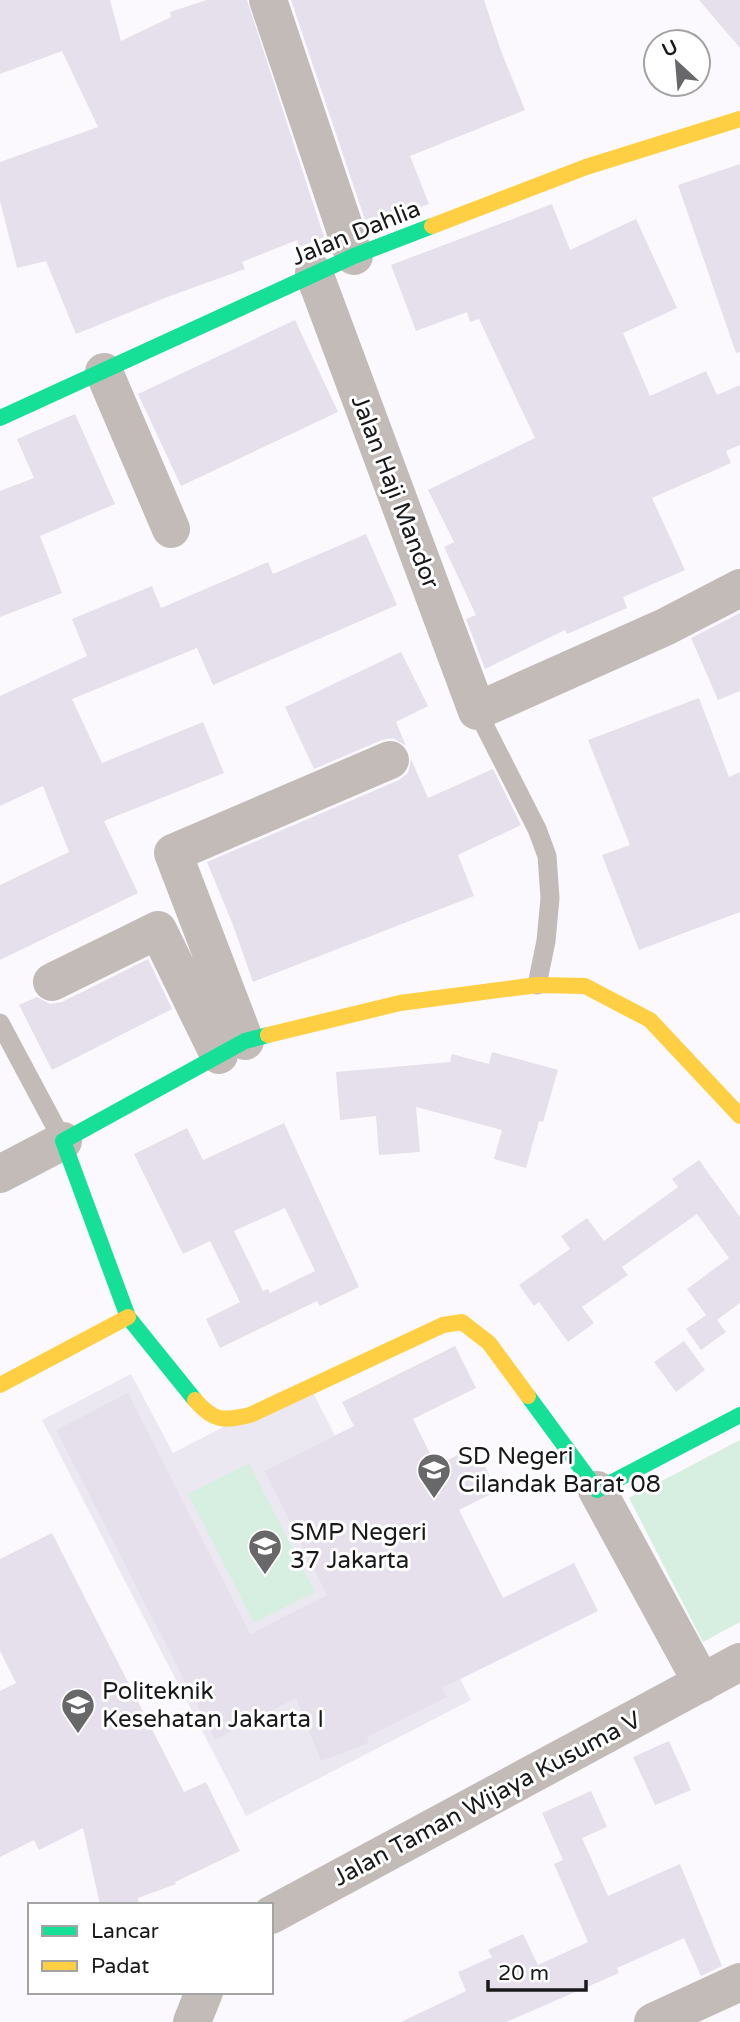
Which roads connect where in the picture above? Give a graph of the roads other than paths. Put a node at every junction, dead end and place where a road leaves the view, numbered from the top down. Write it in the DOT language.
graph roads {
  1 [pos="268,0"];
  2 [pos="740,119"];
  3 [pos="354,256"];
  4 [pos="314,273"];
  5 [pos="104,372"];
  6 [pos="0,418"];
  7 [pos="172,529"];
  8 [pos="740,588"];
  9 [pos="477,711"];
  10 [pos="390,760"];
  11 [pos="52,982"];
  12 [pos="537,985"];
  13 [pos="0,1023"];
  14 [pos="232,1048"];
  15 [pos="740,1116"];
  16 [pos="63,1141"];
  17 [pos="0,1174"];
  18 [pos="128,1317"];
  19 [pos="0,1385"];
  20 [pos="740,1415"];
  21 [pos="597,1490"];
  22 [pos="740,1662"];
  23 [pos="702,1683"];
  24 [pos="273,1914"];
  25 [pos="740,1982"];
  26 [pos="203,1994"];
  27 [pos="667,2019"];
  28 [pos="192,2022"];
  1 -- 3 [label="street"];
  2 -- 3 [label="street, Jalan Dahlia"];
  3 -- 4 [label="street, Jalan Dahlia"];
  4 -- 5 [label="street, Jalan Dahlia"];
  4 -- 9 [label="street, Jalan Haji Mandor"];
  5 -- 6 [label="street, Jalan Dahlia"];
  5 -- 7 [label="street"];
  8 -- 9 [label="street"];
  9 -- 12 [label="lane"];
  10 -- 14 [label="street"];
  11 -- 14 [label="street"];
  12 -- 14 [label="street"];
  12 -- 15 [label="street"];
  13 -- 16 [label="lane"];
  14 -- 16 [label="street"];
  16 -- 17 [label="street"];
  16 -- 18 [label="street"];
  18 -- 19 [label="street"];
  18 -- 21 [label="street"];
  20 -- 21 [label="street"];
  21 -- 23 [label="street"];
  22 -- 23 [label="street, Jalan Taman Wijaya Kusuma V"];
  23 -- 24 [label="street, Jalan Taman Wijaya Kusuma V"];
  25 -- 27 [label="street"];
  26 -- 28 [label="street"];
}
